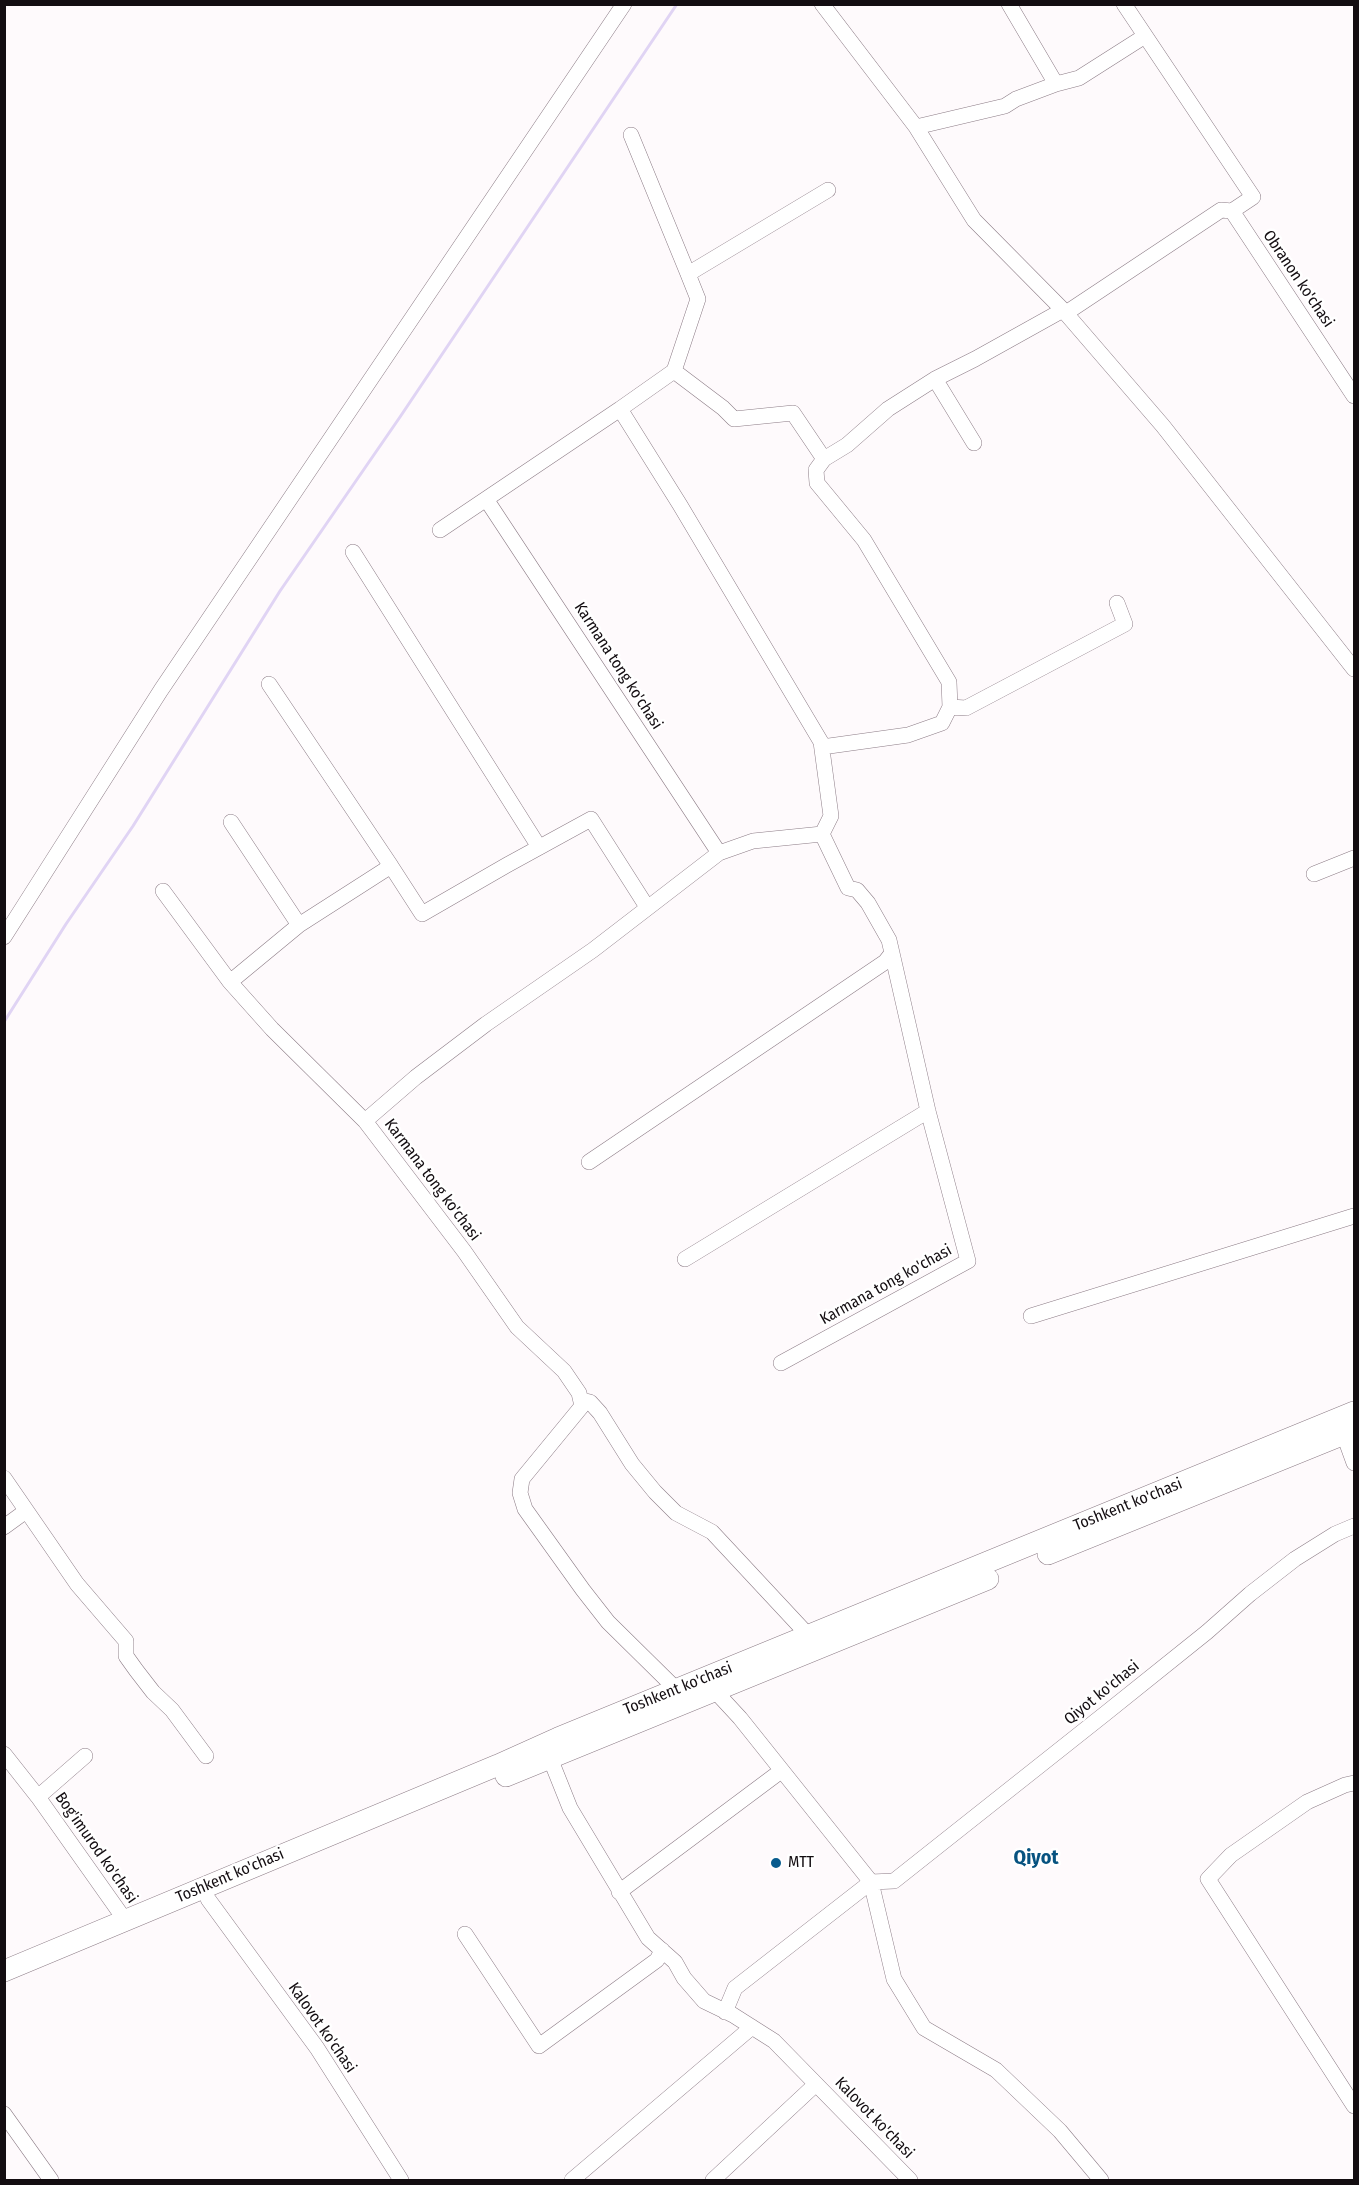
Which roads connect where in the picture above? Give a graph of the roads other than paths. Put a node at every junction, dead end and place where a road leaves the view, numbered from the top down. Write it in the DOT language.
graph roads {
  1 [pos="624,4"];
  2 [pos="822,4"];
  3 [pos="1009,4"];
  4 [pos="1124,4"];
  5 [pos="1145,36"];
  6 [pos="1056,84"];
  7 [pos="916,127"];
  8 [pos="631,135"];
  9 [pos="828,190"];
  10 [pos="1232,211"];
  11 [pos="688,274"];
  12 [pos="1064,311"];
  13 [pos="674,371"];
  14 [pos="935,379"];
  15 [pos="1354,396"];
  16 [pos="620,409"];
  17 [pos="974,443"];
  18 [pos="824,459"];
  19 [pos="486,499"];
  20 [pos="440,530"];
  21 [pos="353,552"];
  22 [pos="1117,603"];
  23 [pos="1354,669"];
  24 [pos="269,684"];
  25 [pos="950,707"];
  26 [pos="822,747"];
  27 [pos="231,822"];
  28 [pos="822,834"];
  29 [pos="539,847"];
  30 [pos="719,853"];
  31 [pos="1354,858"];
  32 [pos="391,866"];
  33 [pos="1314,874"];
  34 [pos="164,891"];
  35 [pos="647,907"];
  36 [pos="299,925"];
  37 [pos="4,937"];
  38 [pos="892,953"];
  39 [pos="230,982"];
  40 [pos="928,1111"];
  41 [pos="365,1120"];
  42 [pos="589,1162"];
  43 [pos="1354,1216"];
  44 [pos="685,1259"];
  45 [pos="1031,1316"];
  46 [pos="781,1363"];
  47 [pos="581,1400"];
  48 [pos="1348,1424"];
  49 [pos="1354,1463"];
  50 [pos="4,1478"];
  51 [pos="26,1511"];
  52 [pos="1354,1526"];
  53 [pos="4,1527"];
  54 [pos="808,1635"];
  55 [pos="677,1690"];
  56 [pos="716,1691"];
  57 [pos="4,1754"];
  58 [pos="85,1756"];
  59 [pos="206,1756"];
  60 [pos="550,1758"];
  61 [pos="781,1771"];
  62 [pos="1354,1783"];
  63 [pos="38,1797"];
  64 [pos="871,1882"];
  65 [pos="619,1892"];
  66 [pos="208,1899"];
  67 [pos="125,1920"];
  68 [pos="465,1934"];
  69 [pos="662,1950"];
  70 [pos="4,1971"];
  71 [pos="4,1985"];
  72 [pos="725,2012"];
  73 [pos="752,2027"];
  74 [pos="816,2084"];
  75 [pos="1354,2106"];
  76 [pos="4,2114"];
  77 [pos="906,2179"];
  78 [pos="51,2181"];
  79 [pos="401,2181"];
  80 [pos="572,2181"];
  81 [pos="713,2181"];
  82 [pos="1101,2181"];
  1 -- 37 [label="street"];
  2 -- 7 [label="street"];
  3 -- 6 [label="street"];
  4 -- 5 [label="street"];
  5 -- 6 [label="street"];
  5 -- 10 [label="street"];
  6 -- 7 [label="street"];
  7 -- 12 [label="street"];
  8 -- 11 [label="street"];
  9 -- 11 [label="street"];
  10 -- 12 [label="street"];
  10 -- 15 [label="street, Obranon ko'chasi"];
  11 -- 13 [label="street"];
  12 -- 14 [label="street"];
  12 -- 23 [label="street"];
  13 -- 16 [label="street"];
  13 -- 18 [label="street"];
  14 -- 17 [label="street"];
  14 -- 18 [label="street"];
  16 -- 19 [label="street"];
  16 -- 26 [label="street"];
  18 -- 25 [label="street"];
  19 -- 20 [label="street"];
  19 -- 30 [label="street, Karmana tong ko'chasi"];
  21 -- 29 [label="street"];
  22 -- 25 [label="street"];
  24 -- 32 [label="street"];
  25 -- 26 [label="street"];
  26 -- 28 [label="street"];
  27 -- 36 [label="street"];
  28 -- 30 [label="street, Karmana tong ko'chasi"];
  28 -- 38 [label="street, Karmana tong ko'chasi"];
  29 -- 32 [label="street"];
  29 -- 35 [label="street"];
  30 -- 35 [label="street, Karmana tong ko'chasi"];
  31 -- 33 [label="street"];
  32 -- 36 [label="street"];
  34 -- 39 [label="street, Karmana tong ko'chasi"];
  35 -- 41 [label="street, Karmana tong ko'chasi"];
  36 -- 39 [label="street"];
  38 -- 40 [label="street, Karmana tong ko'chasi"];
  38 -- 42 [label="street"];
  39 -- 41 [label="street, Karmana tong ko'chasi"];
  40 -- 44 [label="street"];
  40 -- 46 [label="street, Karmana tong ko'chasi"];
  41 -- 47 [label="street, Karmana tong ko'chasi"];
  43 -- 45 [label="street"];
  47 -- 54 [label="street, Karmana tong ko'chasi"];
  47 -- 55 [label="street"];
  48 -- 49 [label="street"];
  48 -- 54 [label="highway, Toshkent ko'chasi"];
  48 -- 56 [label="highway, Toshkent ko'chasi"];
  50 -- 51 [label="street"];
  51 -- 53 [label="street"];
  51 -- 59 [label="street"];
  52 -- 64 [label="street, Qiyot ko'chasi"];
  54 -- 55 [label="highway, Toshkent ko'chasi"];
  55 -- 67 [label="highway, Toshkent ko'chasi"];
  56 -- 60 [label="highway, Toshkent ko'chasi"];
  56 -- 61 [label="street"];
  57 -- 63 [label="street, Bog'imurod ko'chasi"];
  58 -- 63 [label="street, Bog'imurod ko'chasi"];
  60 -- 65 [label="street, Kalovot ko'chasi"];
  60 -- 66 [label="highway, Toshkent ko'chasi"];
  61 -- 64 [label="street"];
  61 -- 65 [label="street"];
  62 -- 75 [label="street"];
  63 -- 67 [label="street, Bog'imurod ko'chasi"];
  64 -- 72 [label="street"];
  64 -- 82 [label="street"];
  65 -- 69 [label="street, Kalovot ko'chasi"];
  66 -- 71 [label="highway, Toshkent ko'chasi"];
  66 -- 79 [label="street, Kalovot ko'chasi"];
  67 -- 70 [label="highway, Toshkent ko'chasi"];
  68 -- 69 [label="street"];
  69 -- 72 [label="street, Kalovot ko'chasi"];
  72 -- 73 [label="street, Kalovot ko'chasi"];
  73 -- 74 [label="street, Kalovot ko'chasi"];
  73 -- 80 [label="street"];
  74 -- 77 [label="street, Kalovot ko'chasi"];
  74 -- 81 [label="street, Kalovot ko'chasi"];
  76 -- 78 [label="street"];
}
